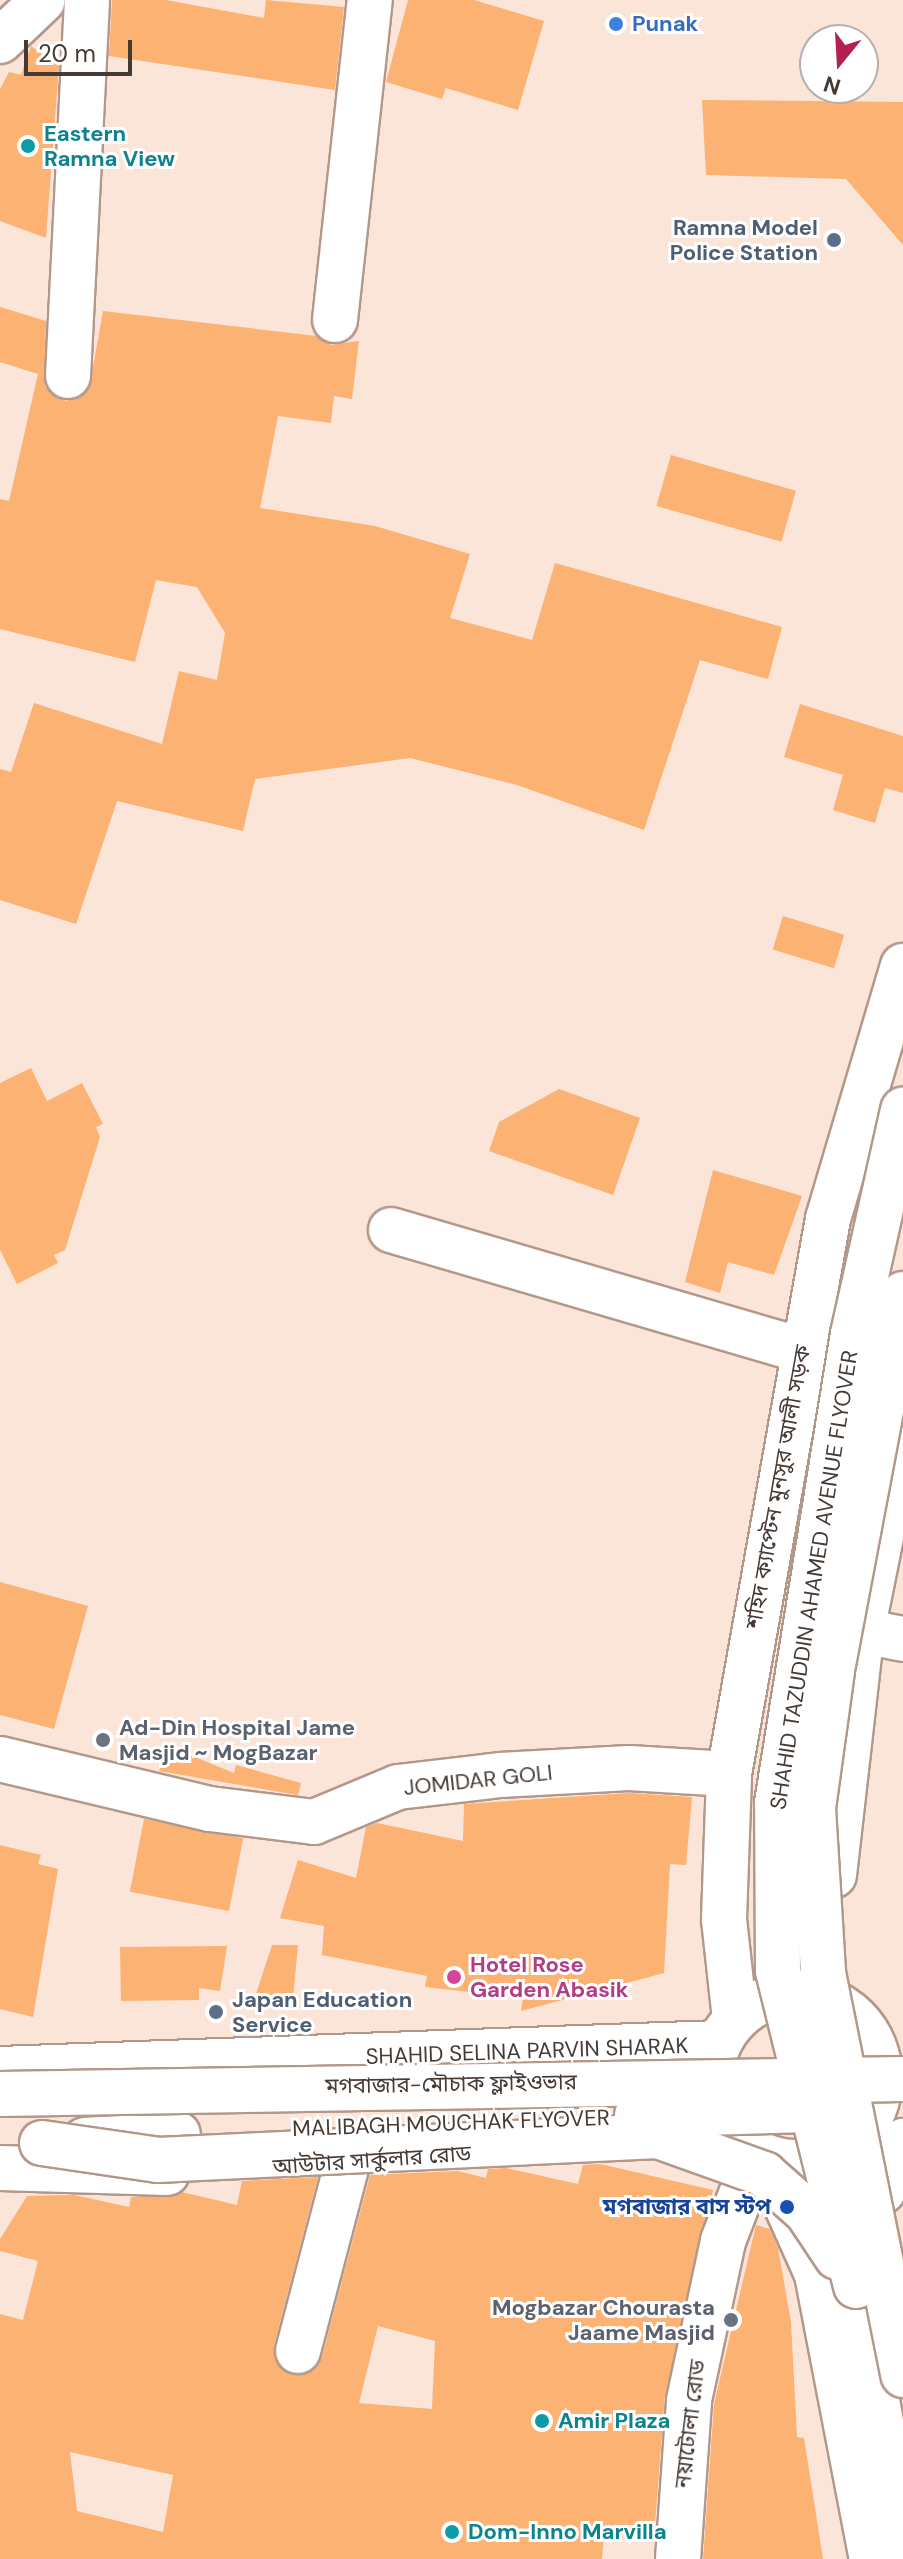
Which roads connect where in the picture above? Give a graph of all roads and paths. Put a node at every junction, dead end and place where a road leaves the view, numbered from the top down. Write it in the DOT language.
graph roads {
  1 [pos="43,0"];
  2 [pos="87,0"];
  3 [pos="370,0"];
  4 [pos="0,41"];
  5 [pos="335,320"];
  6 [pos="68,376"];
  7 [pos="903,966"];
  8 [pos="903,1110"];
  9 [pos="391,1230"];
  10 [pos="903,1294"];
  11 [pos="801,1350"];
  12 [pos="903,1428"];
  13 [pos="892,1526"];
  14 [pos="882,1635"];
  15 [pos="0,1759"];
  16 [pos="729,1774"];
  17 [pos="839,1784"];
  18 [pos="874,2030"];
  19 [pos="727,2031"];
  20 [pos="0,2069"];
  21 [pos="903,2079"];
  22 [pos="0,2094"];
  23 [pos="893,2126"];
  24 [pos="21,2143"];
  25 [pos="755,2152"];
  26 [pos="348,2161"];
  27 [pos="0,2168"];
  28 [pos="903,2274"];
  29 [pos="856,2286"];
  30 [pos="298,2351"];
  31 [pos="903,2375"];
  32 [pos="903,2542"];
  33 [pos="678,2559"];
  34 [pos="872,2559"];
  1 -- 4 [label="main road"];
  2 -- 6 [label="main road"];
  3 -- 5 [label="main road"];
  7 -- 11 [label="main road, শহিদ ক্যাপ্টেন মুনসুর আলী সড়ক"];
  8 -- 29 [label="main road, SHAHID TAZUDDIN AHAMED AVENUE FLYOVER, bridge"];
  9 -- 11 [label="main road"];
  10 -- 31 [label="main road, bridge"];
  11 -- 16 [label="main road, শহিদ ক্যাপ্টেন মুনসুর আলী সড়ক"];
  12 -- 13 [label="main road"];
  13 -- 14 [label="main road"];
  14 -- 17 [label="main road"];
  15 -- 16 [label="main road, JOMIDAR GOLI"];
  16 -- 17 [label="main road, JOMIDAR GOLI"];
  16 -- 19 [label="main road, শহিদ ক্যাপ্টেন মুনসুর আলী সড়ক"];
  17 -- 18 [label="main road"];
  18 -- 19 [label="main road"];
  18 -- 23 [label="main road"];
  19 -- 20 [label="main road, SHAHID SELINA PARVIN SHARAK"];
  19 -- 25 [label="main road"];
  21 -- 22 [label="main road, মগবাজার-মৌচাক ফ্লাইওভার, bridge"];
  23 -- 24 [label="main road, MALIBAGH MOUCHAK FLYOVER, bridge"];
  23 -- 25 [label="main road"];
  23 -- 28 [label="main road"];
  24 -- 29 [label="main road, bridge"];
  25 -- 26 [label="main road, আউটার সার্কুলার রোড"];
  25 -- 33 [label="main road, নয়াটোলা রোড"];
  25 -- 34 [label="main road"];
  26 -- 27 [label="main road, আউটার সার্কুলার রোড"];
  26 -- 30 [label="main road"];
  29 -- 32 [label="main road, SHAHID TAZUDDIN AHAMED AVENUE FLYOVER"];
}
